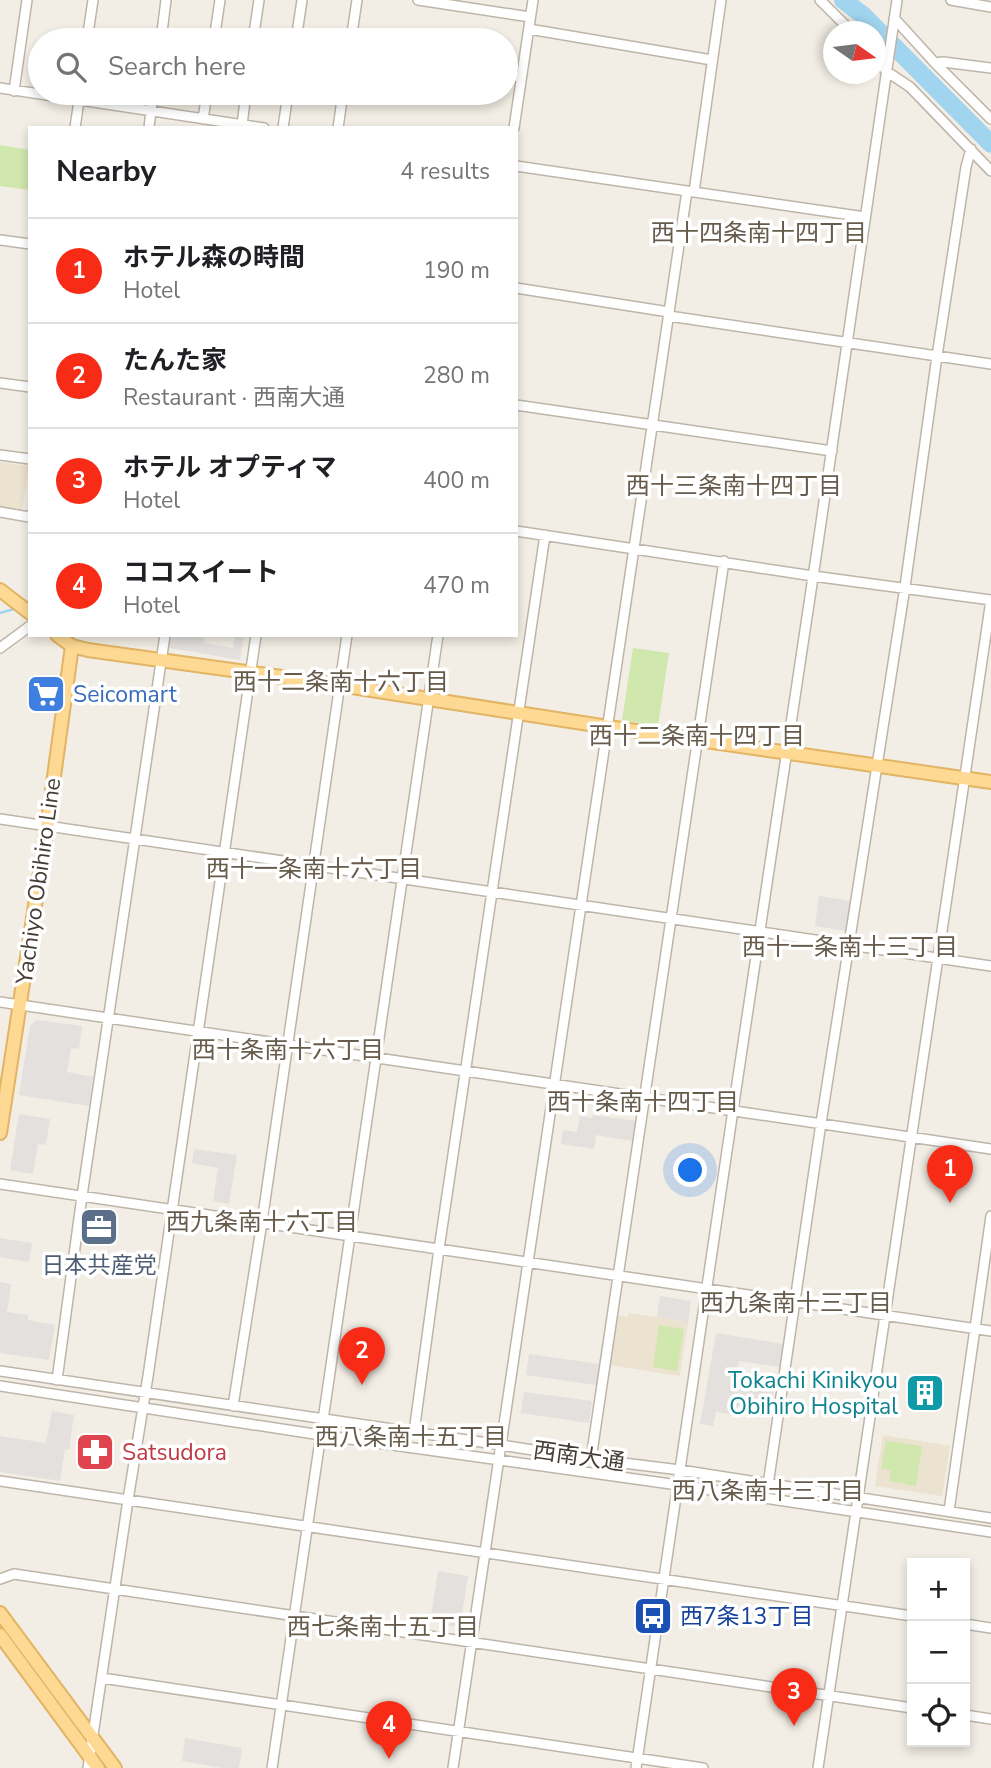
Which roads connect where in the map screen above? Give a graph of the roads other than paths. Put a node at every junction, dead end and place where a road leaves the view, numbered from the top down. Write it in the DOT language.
graph roads {
  1 [pos="27,0"];
  2 [pos="93,0"];
  3 [pos="166,0"];
  4 [pos="220,0"];
  5 [pos="259,0"];
  6 [pos="302,0"];
  7 [pos="357,0"];
  8 [pos="418,0"];
  9 [pos="533,0"];
  10 [pos="721,0"];
  11 [pos="820,0"];
  12 [pos="897,0"];
  13 [pos="950,0"];
  14 [pos="991,7"];
  15 [pos="530,17"];
  16 [pos="841,21"];
  17 [pos="893,22"];
  18 [pos="89,28"];
  19 [pos="162,28"];
  20 [pos="216,28"];
  21 [pos="255,28"];
  22 [pos="298,28"];
  23 [pos="353,28"];
  24 [pos="528,29"];
  25 [pos="712,60"];
  26 [pos="935,62"];
  27 [pos="887,66"];
  28 [pos="991,68"];
  29 [pos="518,77"];
  30 [pos="521,77"];
  31 [pos="0,88"];
  32 [pos="14,91"];
  33 [pos="28,92"];
  34 [pos="518,99"];
  35 [pos="78,105"];
  36 [pos="120,105"];
  37 [pos="152,105"];
  38 [pos="205,105"];
  39 [pos="244,105"];
  40 [pos="286,105"];
  41 [pos="341,105"];
  42 [pos="517,105"];
  43 [pos="151,111"];
  44 [pos="991,118"];
  45 [pos="203,119"];
  46 [pos="242,125"];
  47 [pos="75,126"];
  48 [pos="149,126"];
  49 [pos="249,126"];
  50 [pos="283,126"];
  51 [pos="338,126"];
  52 [pos="514,126"];
  53 [pos="971,149"];
  54 [pos="518,166"];
  55 [pos="991,171"];
  56 [pos="690,192"];
  57 [pos="866,217"];
  58 [pos="0,240"];
  59 [pos="28,244"];
  60 [pos="518,288"];
  61 [pos="669,314"];
  62 [pos="848,343"];
  63 [pos="937,356"];
  64 [pos="991,364"];
  65 [pos="0,383"];
  66 [pos="28,387"];
  67 [pos="518,405"];
  68 [pos="652,426"];
  69 [pos="832,451"];
  70 [pos="0,455"];
  71 [pos="28,459"];
  72 [pos="0,512"];
  73 [pos="28,517"];
  74 [pos="518,531"];
  75 [pos="545,535"];
  76 [pos="635,548"];
  77 [pos="724,561"];
  78 [pos="813,576"];
  79 [pos="905,587"];
  80 [pos="0,590"];
  81 [pos="991,600"];
  82 [pos="28,611"];
  83 [pos="28,627"];
  84 [pos="165,637"];
  85 [pos="256,637"];
  86 [pos="347,637"];
  87 [pos="438,637"];
  88 [pos="73,640"];
  89 [pos="0,648"];
  90 [pos="161,660"];
  91 [pos="250,673"];
  92 [pos="339,685"];
  93 [pos="428,699"];
  94 [pos="519,713"];
  95 [pos="608,727"];
  96 [pos="697,739"];
  97 [pos="786,752"];
  98 [pos="876,766"];
  99 [pos="965,779"];
  100 [pos="991,782"];
  101 [pos="0,819"];
  102 [pos="47,827"];
  103 [pos="135,839"];
  104 [pos="224,853"];
  105 [pos="313,865"];
  106 [pos="402,878"];
  107 [pos="493,892"];
  108 [pos="582,905"];
  109 [pos="671,918"];
  110 [pos="761,931"];
  111 [pos="850,945"];
  112 [pos="939,958"];
  113 [pos="991,966"];
  114 [pos="0,1002"];
  115 [pos="20,1005"];
  116 [pos="109,1018"];
  117 [pos="198,1031"];
  118 [pos="288,1044"];
  119 [pos="376,1058"];
  120 [pos="466,1070"];
  121 [pos="555,1084"];
  122 [pos="645,1097"];
  123 [pos="733,1110"];
  124 [pos="821,1123"];
  125 [pos="0,1133"];
  126 [pos="912,1136"];
  127 [pos="991,1149"];
  128 [pos="0,1184"];
  129 [pos="82,1196"];
  130 [pos="172,1210"];
  131 [pos="991,1216"];
  132 [pos="262,1222"];
  133 [pos="351,1236"];
  134 [pos="439,1249"];
  135 [pos="528,1262"];
  136 [pos="618,1275"];
  137 [pos="707,1289"];
  138 [pos="796,1302"];
  139 [pos="886,1316"];
  140 [pos="976,1328"];
  141 [pos="991,1331"];
  142 [pos="0,1371"];
  143 [pos="57,1380"];
  144 [pos="0,1386"];
  145 [pos="146,1392"];
  146 [pos="233,1406"];
  147 [pos="143,1408"];
  148 [pos="323,1418"];
  149 [pos="414,1432"];
  150 [pos="321,1435"];
  151 [pos="501,1444"];
  152 [pos="499,1459"];
  153 [pos="591,1459"];
  154 [pos="680,1470"];
  155 [pos="0,1481"];
  156 [pos="678,1485"];
  157 [pos="768,1485"];
  158 [pos="859,1498"];
  159 [pos="128,1500"];
  160 [pos="948,1511"];
  161 [pos="857,1512"];
  162 [pos="991,1518"];
  163 [pos="307,1526"];
  164 [pos="991,1532"];
  165 [pos="486,1553"];
  166 [pos="0,1579"];
  167 [pos="664,1579"];
  168 [pos="115,1590"];
  169 [pos="842,1606"];
  170 [pos="0,1613"];
  171 [pos="907,1615"];
  172 [pos="294,1616"];
  173 [pos="970,1625"];
  174 [pos="991,1628"];
  175 [pos="4,1637"];
  176 [pos="472,1643"];
  177 [pos="650,1669"];
  178 [pos="102,1678"];
  179 [pos="829,1696"];
  180 [pos="281,1704"];
  181 [pos="907,1706"];
  182 [pos="970,1716"];
  183 [pos="991,1719"];
  184 [pos="459,1731"];
  185 [pos="92,1737"];
  186 [pos="88,1762"];
  187 [pos="637,1763"];
  188 [pos="97,1768"];
  189 [pos="115,1768"];
  190 [pos="272,1768"];
  191 [pos="453,1768"];
  192 [pos="703,1768"];
  193 [pos="818,1768"];
  1 -- 32 [label="street"];
  2 -- 18 [label="street"];
  3 -- 19 [label="street"];
  4 -- 20 [label="street"];
  5 -- 21 [label="street"];
  6 -- 22 [label="street"];
  7 -- 23 [label="street"];
  8 -- 15 [label="street"];
  9 -- 15 [label="street"];
  10 -- 25 [label="street"];
  11 -- 16 [label="street"];
  12 -- 17 [label="street"];
  13 -- 14 [label="street"];
  15 -- 24 [label="street"];
  17 -- 26 [label="street"];
  17 -- 27 [label="street"];
  24 -- 25 [label="street"];
  24 -- 30 [label="street"];
  25 -- 56 [label="street"];
  26 -- 28 [label="street"];
  26 -- 44 [label="street"];
  27 -- 53 [label="street"];
  27 -- 57 [label="street"];
  29 -- 30 [label="street"];
  30 -- 34 [label="street"];
  31 -- 32 [label="street"];
  32 -- 33 [label="street"];
  35 -- 47 [label="street"];
  36 -- 43 [label="street"];
  37 -- 43 [label="street"];
  38 -- 45 [label="street"];
  39 -- 46 [label="street"];
  40 -- 50 [label="street"];
  41 -- 51 [label="street"];
  42 -- 52 [label="street"];
  43 -- 45 [label="street"];
  43 -- 48 [label="street"];
  45 -- 46 [label="street"];
  46 -- 49 [label="street"];
  53 -- 55 [label="street"];
  53 -- 63 [label="street"];
  54 -- 56 [label="street"];
  56 -- 57 [label="street"];
  56 -- 61 [label="street"];
  57 -- 62 [label="street"];
  58 -- 59 [label="street"];
  60 -- 61 [label="street"];
  61 -- 62 [label="street"];
  61 -- 68 [label="street"];
  62 -- 63 [label="street"];
  62 -- 69 [label="street"];
  63 -- 64 [label="street"];
  63 -- 79 [label="street"];
  65 -- 66 [label="street"];
  67 -- 68 [label="street"];
  68 -- 69 [label="street"];
  68 -- 76 [label="street"];
  69 -- 78 [label="street"];
  70 -- 71 [label="street"];
  72 -- 73 [label="street"];
  74 -- 75 [label="street"];
  75 -- 76 [label="street"];
  75 -- 94 [label="street"];
  76 -- 77 [label="street"];
  76 -- 95 [label="street"];
  77 -- 78 [label="street"];
  77 -- 96 [label="street"];
  78 -- 79 [label="street"];
  78 -- 97 [label="street"];
  79 -- 81 [label="street"];
  79 -- 98 [label="street"];
  80 -- 82 [label="main road"];
  81 -- 99 [label="street"];
  83 -- 89 [label="street"];
  84 -- 90 [label="street"];
  85 -- 91 [label="street"];
  86 -- 92 [label="street"];
  87 -- 93 [label="street"];
  88 -- 90 [label="main road"];
  88 -- 102 [label="main road, Yachiyo Obihiro Line"];
  90 -- 91 [label="main road"];
  90 -- 103 [label="street"];
  91 -- 92 [label="main road"];
  91 -- 104 [label="street"];
  92 -- 93 [label="main road"];
  92 -- 105 [label="street"];
  93 -- 94 [label="main road"];
  93 -- 106 [label="street"];
  94 -- 95 [label="main road"];
  94 -- 107 [label="street"];
  95 -- 96 [label="main road"];
  95 -- 108 [label="street"];
  96 -- 97 [label="main road"];
  96 -- 109 [label="street"];
  97 -- 98 [label="main road"];
  97 -- 110 [label="street"];
  98 -- 99 [label="main road"];
  98 -- 111 [label="street"];
  99 -- 100 [label="main road"];
  99 -- 112 [label="street"];
  101 -- 102 [label="street"];
  102 -- 103 [label="street"];
  102 -- 115 [label="main road, Yachiyo Obihiro Line"];
  103 -- 104 [label="street"];
  103 -- 116 [label="street"];
  104 -- 105 [label="street"];
  104 -- 117 [label="street"];
  105 -- 106 [label="street"];
  105 -- 118 [label="street"];
  106 -- 107 [label="street"];
  106 -- 119 [label="street"];
  107 -- 108 [label="street"];
  107 -- 120 [label="street"];
  108 -- 109 [label="street"];
  108 -- 121 [label="street"];
  109 -- 110 [label="street"];
  109 -- 122 [label="street"];
  110 -- 111 [label="street"];
  110 -- 123 [label="street"];
  111 -- 112 [label="street"];
  111 -- 124 [label="street"];
  112 -- 113 [label="street"];
  112 -- 126 [label="street"];
  114 -- 115 [label="street"];
  115 -- 116 [label="street"];
  115 -- 125 [label="main road, Yachiyo Obihiro Line"];
  116 -- 117 [label="street"];
  116 -- 129 [label="street"];
  117 -- 118 [label="street"];
  117 -- 130 [label="street"];
  118 -- 119 [label="street"];
  118 -- 132 [label="street"];
  119 -- 120 [label="street"];
  119 -- 133 [label="street"];
  120 -- 121 [label="street"];
  120 -- 134 [label="street"];
  121 -- 122 [label="street"];
  121 -- 135 [label="street"];
  122 -- 123 [label="street"];
  122 -- 136 [label="street"];
  123 -- 124 [label="street"];
  123 -- 137 [label="street"];
  124 -- 126 [label="street"];
  124 -- 138 [label="street"];
  126 -- 127 [label="street"];
  126 -- 139 [label="street"];
  128 -- 129 [label="street"];
  129 -- 130 [label="street"];
  129 -- 143 [label="street"];
  130 -- 132 [label="street"];
  130 -- 145 [label="street"];
  131 -- 140 [label="street"];
  132 -- 133 [label="street"];
  132 -- 146 [label="street"];
  133 -- 134 [label="street"];
  133 -- 148 [label="street"];
  134 -- 135 [label="street"];
  134 -- 149 [label="street"];
  135 -- 136 [label="street"];
  135 -- 151 [label="street"];
  136 -- 137 [label="street"];
  136 -- 153 [label="street"];
  137 -- 138 [label="street"];
  137 -- 154 [label="street"];
  138 -- 139 [label="street"];
  138 -- 157 [label="street"];
  139 -- 140 [label="street"];
  139 -- 158 [label="street"];
  140 -- 141 [label="street"];
  140 -- 160 [label="street"];
  142 -- 143 [label="street, 西南大通"];
  143 -- 145 [label="street, 西南大通"];
  144 -- 147 [label="street, 西南大通"];
  145 -- 146 [label="street, 西南大通"];
  145 -- 147 [label="street"];
  146 -- 148 [label="street, 西南大通"];
  147 -- 150 [label="street, 西南大通"];
  147 -- 159 [label="street"];
  148 -- 149 [label="street, 西南大通"];
  148 -- 150 [label="street"];
  149 -- 151 [label="street, 西南大通"];
  150 -- 152 [label="street, 西南大通"];
  150 -- 163 [label="street"];
  151 -- 152 [label="street"];
  151 -- 153 [label="street, 西南大通"];
  152 -- 156 [label="street, 西南大通"];
  152 -- 165 [label="street"];
  153 -- 154 [label="street, 西南大通"];
  154 -- 156 [label="street"];
  154 -- 157 [label="street, 西南大通"];
  155 -- 159 [label="street"];
  156 -- 161 [label="street, 西南大通"];
  156 -- 167 [label="street"];
  157 -- 158 [label="street, 西南大通"];
  158 -- 160 [label="street, 西南大通"];
  158 -- 161 [label="street"];
  159 -- 163 [label="street"];
  159 -- 168 [label="street"];
  160 -- 162 [label="street, 西南大通"];
  161 -- 164 [label="street, 西南大通"];
  161 -- 169 [label="street"];
  163 -- 165 [label="street"];
  163 -- 172 [label="street"];
  165 -- 167 [label="street"];
  165 -- 176 [label="street"];
  166 -- 168 [label="street"];
  167 -- 169 [label="street"];
  167 -- 177 [label="street"];
  168 -- 172 [label="street"];
  168 -- 178 [label="street"];
  169 -- 171 [label="street"];
  169 -- 179 [label="street"];
  170 -- 175 [label="main road"];
  172 -- 176 [label="street"];
  172 -- 180 [label="street"];
  173 -- 174 [label="street"];
  175 -- 185 [label="main road"];
  175 -- 186 [label="main road"];
  176 -- 177 [label="street"];
  176 -- 184 [label="street"];
  177 -- 179 [label="street"];
  177 -- 187 [label="street"];
  178 -- 180 [label="street"];
  178 -- 185 [label="street"];
  179 -- 181 [label="street"];
  179 -- 193 [label="street"];
  180 -- 184 [label="street"];
  180 -- 190 [label="street"];
  182 -- 183 [label="street"];
  184 -- 187 [label="street"];
  184 -- 191 [label="street"];
  185 -- 186 [label="street"];
  185 -- 189 [label="main road"];
  186 -- 188 [label="main road"];
  187 -- 192 [label="street"];
}
